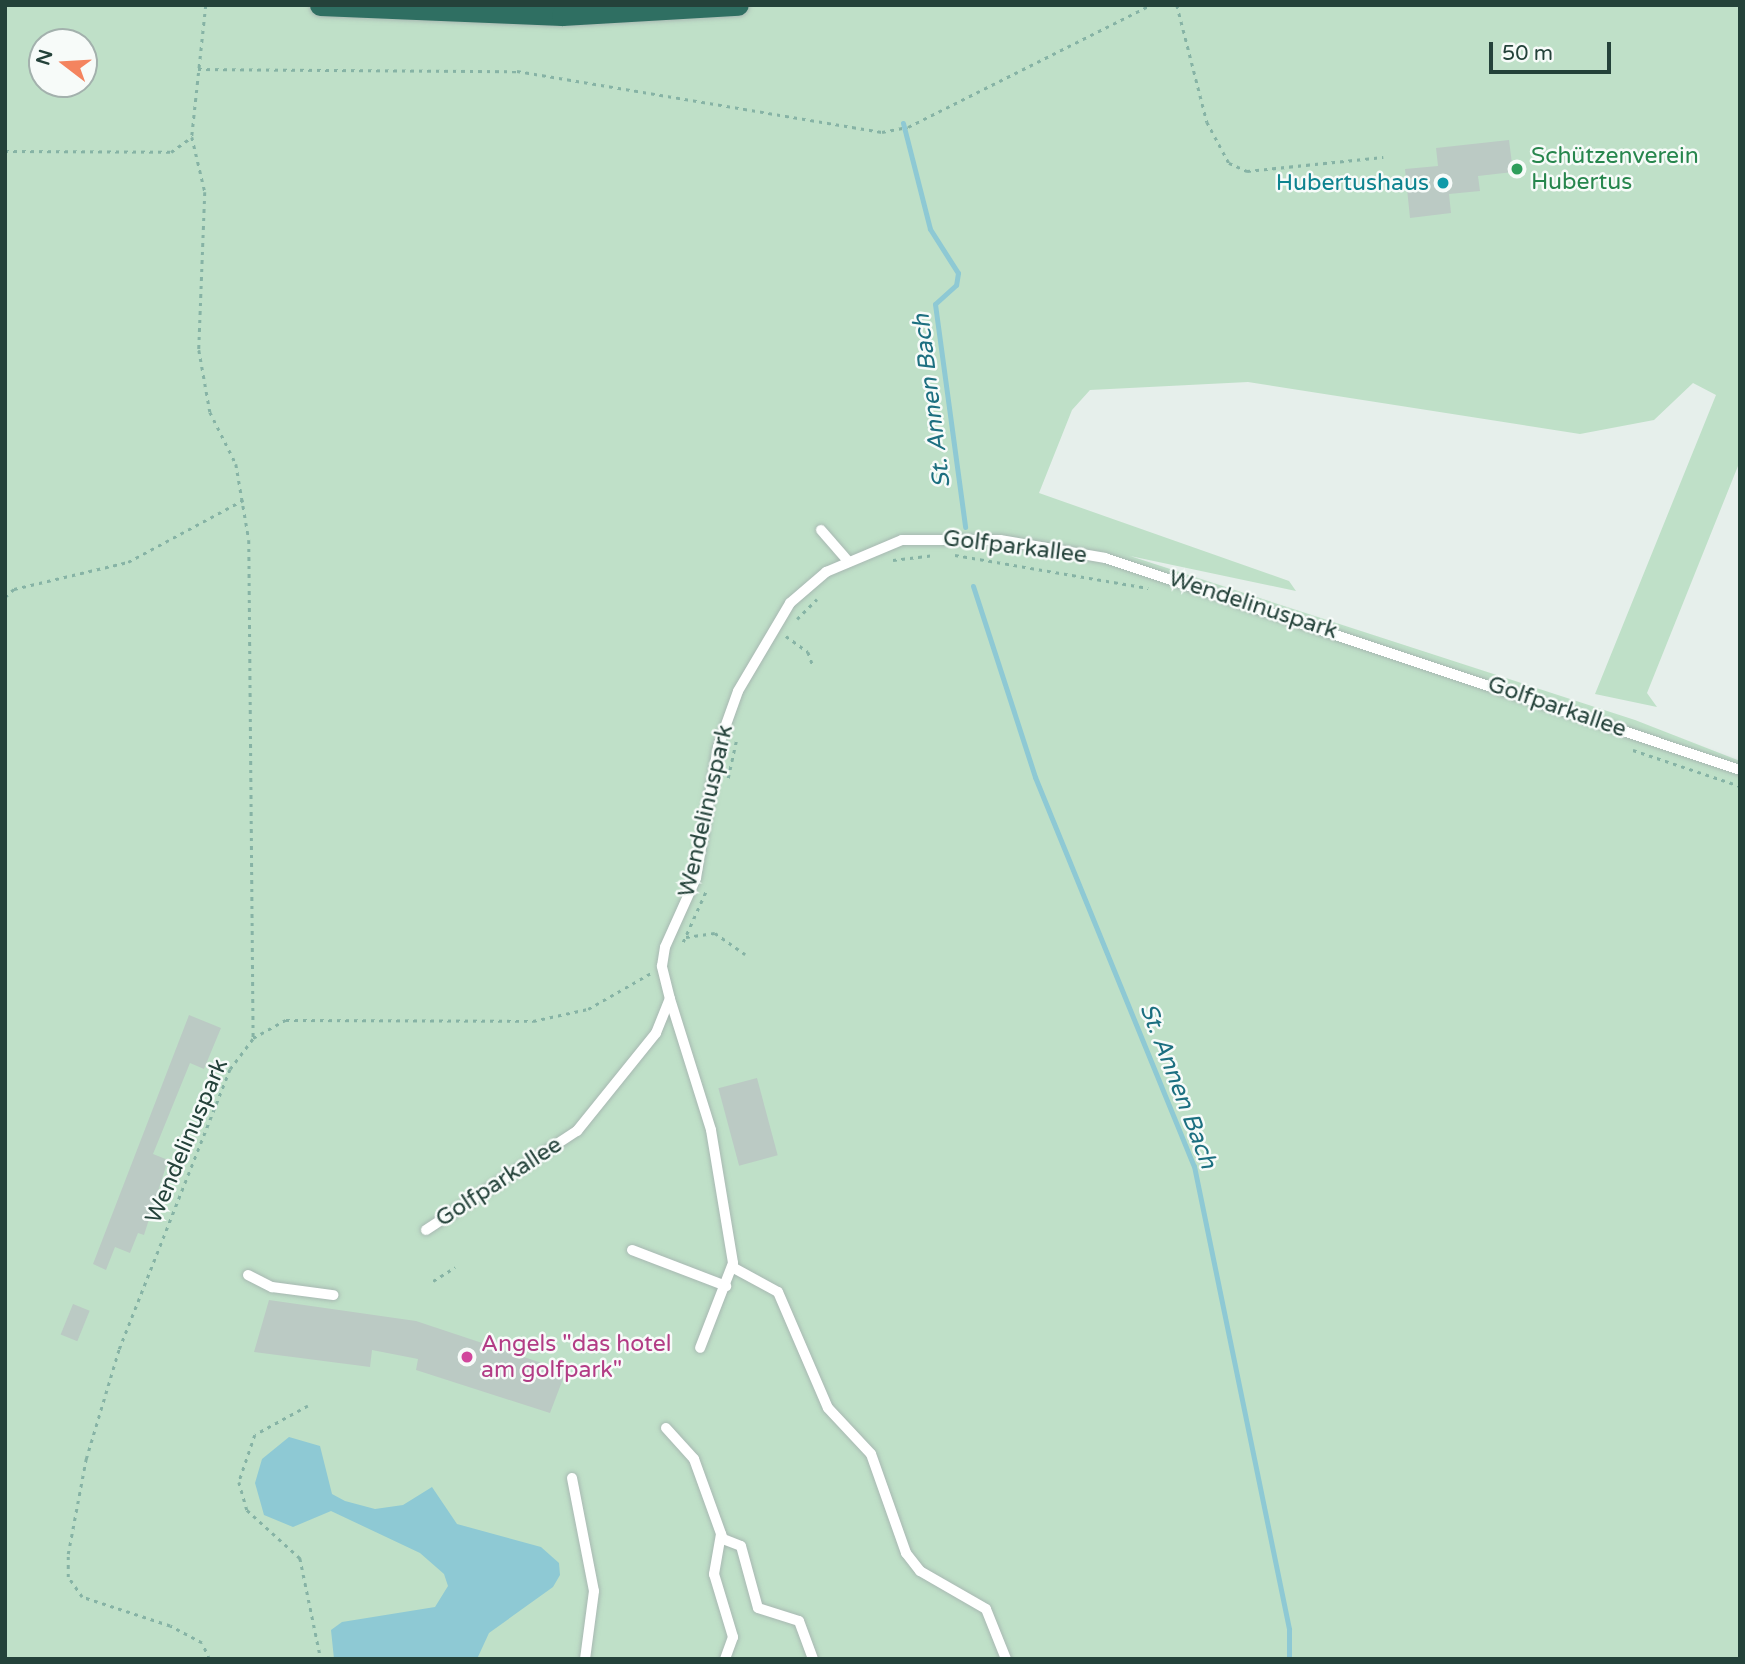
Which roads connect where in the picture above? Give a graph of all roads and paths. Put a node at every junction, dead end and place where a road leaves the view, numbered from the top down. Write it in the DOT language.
graph roads {
  1 [pos="206,5"];
  2 [pos="320,5"];
  3 [pos="737,5"];
  4 [pos="1151,5"];
  5 [pos="1177,5"];
  6 [pos="198,69"];
  7 [pos="192,137"];
  8 [pos="5,151"];
  9 [pos="1383,158"];
  10 [pos="243,500"];
  11 [pos="821,530"];
  12 [pos="848,561"];
  13 [pos="884,562"];
  14 [pos="1153,589"];
  15 [pos="5,597"];
  16 [pos="820,597"];
  17 [pos="785,635"];
  18 [pos="780,641"];
  19 [pos="813,666"];
  20 [pos="741,724"];
  21 [pos="1624,747"];
  22 [pos="1740,770"];
  23 [pos="726,786"];
  24 [pos="1740,786"];
  25 [pos="706,887"];
  26 [pos="686,937"];
  27 [pos="745,954"];
  28 [pos="662,966"];
  29 [pos="670,999"];
  30 [pos="253,1038"];
  31 [pos="426,1230"];
  32 [pos="632,1250"];
  33 [pos="455,1267"];
  34 [pos="732,1267"];
  35 [pos="248,1275"];
  36 [pos="433,1281"];
  37 [pos="726,1286"];
  38 [pos="333,1295"];
  39 [pos="700,1348"];
  40 [pos="308,1406"];
  41 [pos="666,1428"];
  42 [pos="572,1478"];
  43 [pos="721,1534"];
  44 [pos="209,1659"];
  45 [pos="321,1659"];
  46 [pos="585,1659"];
  47 [pos="725,1659"];
  48 [pos="813,1659"];
  49 [pos="1006,1659"];
  1 -- 6 [label="path"];
  2 -- 3 [label="highway"];
  4 -- 6 [label="path"];
  5 -- 9 [label="path"];
  6 -- 7 [label="path"];
  7 -- 8 [label="path"];
  7 -- 10 [label="path"];
  10 -- 15 [label="path"];
  10 -- 30 [label="path"];
  11 -- 12 [label="lane"];
  12 -- 22 [label="lane, Golfparkallee"];
  12 -- 28 [label="lane, Golfparkallee"];
  13 -- 14 [label="path, Wendelinuspark"];
  16 -- 17 [label="path"];
  17 -- 18 [label="path"];
  17 -- 19 [label="path"];
  20 -- 23 [label="path, Wendelinuspark"];
  21 -- 24 [label="path"];
  25 -- 26 [label="path, Wendelinuspark"];
  26 -- 27 [label="path"];
  26 -- 28 [label="path, Wendelinuspark"];
  28 -- 29 [label="lane"];
  28 -- 30 [label="path, Wendelinuspark"];
  29 -- 31 [label="lane, Golfparkallee"];
  29 -- 34 [label="lane"];
  30 -- 44 [label="path, Wendelinuspark"];
  32 -- 37 [label="lane"];
  33 -- 36 [label="path"];
  34 -- 37 [label="lane"];
  34 -- 49 [label="lane"];
  35 -- 38 [label="lane"];
  37 -- 39 [label="lane"];
  40 -- 45 [label="path"];
  41 -- 43 [label="lane"];
  42 -- 46 [label="lane"];
  43 -- 47 [label="lane"];
  43 -- 48 [label="lane"];
}
